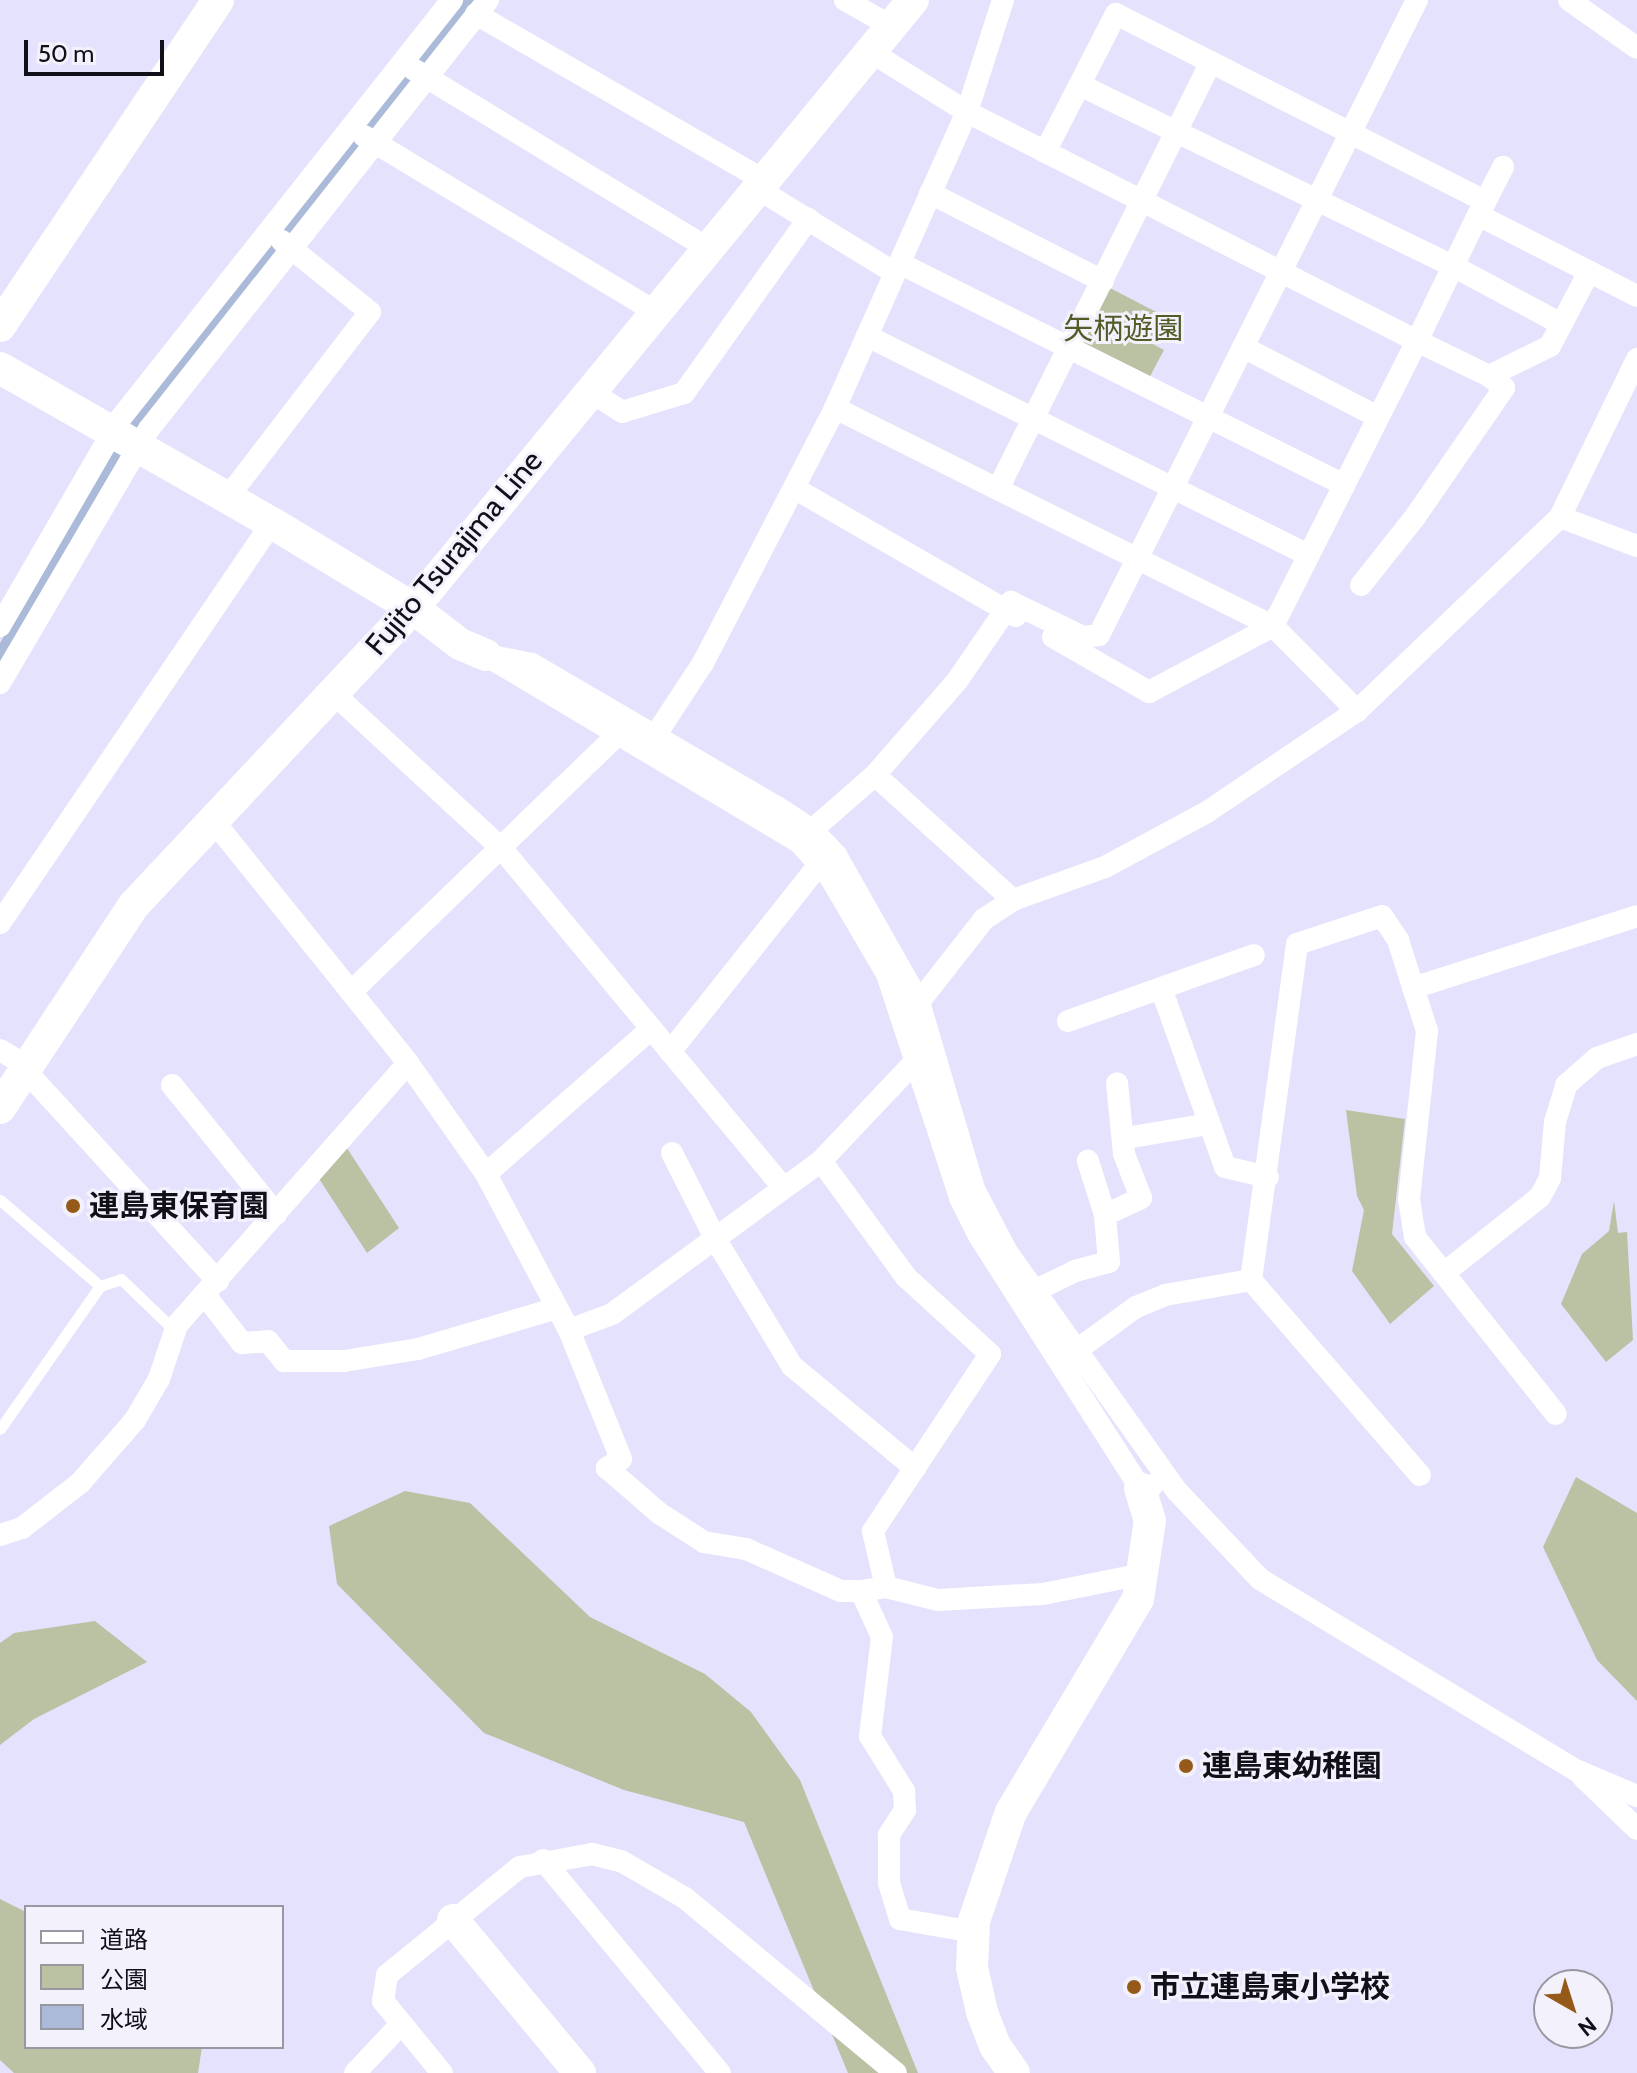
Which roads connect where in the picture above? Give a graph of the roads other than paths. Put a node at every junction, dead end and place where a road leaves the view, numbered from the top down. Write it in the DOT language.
graph roads {
  1 [pos="218,0"];
  2 [pos="845,0"];
  3 [pos="913,0"];
  4 [pos="1003,0"];
  5 [pos="1417,0"];
  6 [pos="1569,0"];
  7 [pos="457,9"];
  8 [pos="891,26"];
  9 [pos="1637,48"];
  10 [pos="871,52"];
  11 [pos="1211,62"];
  12 [pos="414,70"];
  13 [pos="1082,86"];
  14 [pos="967,112"];
  15 [pos="1177,132"];
  16 [pos="1350,134"];
  17 [pos="364,135"];
  18 [pos="1045,152"];
  19 [pos="1503,167"];
  20 [pos="758,183"];
  21 [pos="930,193"];
  22 [pos="1317,200"];
  23 [pos="1142,202"];
  24 [pos="1482,208"];
  25 [pos="808,219"];
  26 [pos="281,241"];
  27 [pos="706,247"];
  28 [pos="1453,266"];
  29 [pos="897,268"];
  30 [pos="1589,272"];
  31 [pos="1280,273"];
  32 [pos="1103,281"];
  33 [pos="1637,296"];
  34 [pos="654,311"];
  35 [pos="1561,324"];
  36 [pos="0,326"];
  37 [pos="867,336"];
  38 [pos="1417,341"];
  39 [pos="1243,347"];
  40 [pos="1069,349"];
  41 [pos="1637,359"];
  42 [pos="0,368"];
  43 [pos="1489,376"];
  44 [pos="589,391"];
  45 [pos="835,408"];
  46 [pos="1378,417"];
  47 [pos="1034,418"];
  48 [pos="1208,419"];
  49 [pos="126,438"];
  50 [pos="1344,485"];
  51 [pos="1174,486"];
  52 [pos="794,488"];
  53 [pos="998,489"];
  54 [pos="228,497"];
  55 [pos="1560,517"];
  56 [pos="272,523"];
  57 [pos="1637,546"];
  58 [pos="1309,555"];
  59 [pos="1138,559"];
  60 [pos="1361,585"];
  61 [pos="413,608"];
  62 [pos="1006,610"];
  63 [pos="0,626"];
  64 [pos="1273,626"];
  65 [pos="486,655"];
  66 [pos="0,683"];
  67 [pos="332,692"];
  68 [pos="1357,711"];
  69 [pos="635,736"];
  70 [pos="875,775"];
  71 [pos="212,819"];
  72 [pos="817,849"];
  73 [pos="503,850"];
  74 [pos="1013,900"];
  75 [pos="1637,916"];
  76 [pos="0,923"];
  77 [pos="1254,955"];
  78 [pos="1161,988"];
  79 [pos="1413,988"];
  80 [pos="351,992"];
  81 [pos="910,1006"];
  82 [pos="1068,1021"];
  83 [pos="651,1029"];
  84 [pos="1637,1044"];
  85 [pos="0,1050"];
  86 [pos="925,1051"];
  87 [pos="670,1052"];
  88 [pos="408,1063"];
  89 [pos="26,1068"];
  90 [pos="1117,1083"];
  91 [pos="172,1085"];
  92 [pos="0,1108"];
  93 [pos="1209,1124"];
  94 [pos="1126,1138"];
  95 [pos="672,1153"];
  96 [pos="821,1161"];
  97 [pos="1088,1161"];
  98 [pos="486,1174"];
  99 [pos="1268,1177"];
  100 [pos="783,1187"];
  101 [pos="0,1200"];
  102 [pos="276,1214"];
  103 [pos="1105,1215"];
  104 [pos="716,1240"];
  105 [pos="1444,1273"];
  106 [pos="1251,1280"];
  107 [pos="100,1286"];
  108 [pos="211,1288"];
  109 [pos="1026,1294"];
  110 [pos="557,1308"];
  111 [pos="569,1330"];
  112 [pos="175,1331"];
  113 [pos="1069,1354"];
  114 [pos="1556,1414"];
  115 [pos="0,1429"];
  116 [pos="915,1468"];
  117 [pos="1420,1475"];
  118 [pos="1155,1485"];
  119 [pos="0,1535"];
  120 [pos="1143,1574"];
  121 [pos="886,1587"];
  122 [pos="861,1591"];
  123 [pos="1576,1770"];
  124 [pos="1637,1796"];
  125 [pos="1637,1829"];
  126 [pos="543,1860"];
  127 [pos="453,1920"];
  128 [pos="973,1932"];
  129 [pos="401,2024"];
  130 [pos="355,2073"];
  131 [pos="442,2073"];
  132 [pos="580,2073"];
  133 [pos="720,2073"];
  134 [pos="896,2073"];
  135 [pos="1014,2073"];
  1 -- 36 [label="street"];
  2 -- 8 [label="street"];
  3 -- 8 [label="street, Fujito Tsurajima Line"];
  4 -- 14 [label="street"];
  5 -- 16 [label="street"];
  6 -- 9 [label="street"];
  7 -- 12 [label="street"];
  7 -- 20 [label="street"];
  8 -- 10 [label="street, Fujito Tsurajima Line"];
  10 -- 14 [label="street"];
  10 -- 20 [label="street, Fujito Tsurajima Line"];
  11 -- 13 [label="street"];
  11 -- 15 [label="street"];
  11 -- 16 [label="street"];
  12 -- 17 [label="street"];
  12 -- 27 [label="street"];
  13 -- 15 [label="street"];
  13 -- 18 [label="street"];
  14 -- 18 [label="street"];
  14 -- 21 [label="street"];
  15 -- 22 [label="street"];
  15 -- 23 [label="street"];
  16 -- 22 [label="street"];
  16 -- 24 [label="street"];
  17 -- 26 [label="street"];
  17 -- 34 [label="street"];
  18 -- 23 [label="street"];
  19 -- 24 [label="street"];
  20 -- 25 [label="street"];
  20 -- 27 [label="street, Fujito Tsurajima Line"];
  21 -- 29 [label="street"];
  21 -- 32 [label="street"];
  22 -- 28 [label="street"];
  22 -- 31 [label="street"];
  23 -- 31 [label="street"];
  23 -- 32 [label="street"];
  24 -- 28 [label="street"];
  24 -- 30 [label="street"];
  25 -- 29 [label="street"];
  25 -- 44 [label="street"];
  26 -- 49 [label="street"];
  26 -- 54 [label="street"];
  27 -- 34 [label="street, Fujito Tsurajima Line"];
  28 -- 35 [label="street"];
  28 -- 38 [label="street"];
  29 -- 37 [label="street"];
  29 -- 40 [label="street"];
  30 -- 33 [label="street"];
  30 -- 35 [label="street"];
  31 -- 38 [label="street"];
  31 -- 39 [label="street"];
  32 -- 40 [label="street"];
  34 -- 44 [label="street, Fujito Tsurajima Line"];
  35 -- 43 [label="street"];
  37 -- 45 [label="street"];
  37 -- 47 [label="street"];
  38 -- 43 [label="street"];
  38 -- 46 [label="street"];
  39 -- 46 [label="street"];
  39 -- 48 [label="street"];
  40 -- 47 [label="street"];
  40 -- 48 [label="street"];
  41 -- 55 [label="street"];
  42 -- 49 [label="street"];
  43 -- 60 [label="street"];
  44 -- 61 [label="street, Fujito Tsurajima Line"];
  45 -- 52 [label="street"];
  45 -- 53 [label="street"];
  46 -- 50 [label="street"];
  47 -- 51 [label="street"];
  47 -- 53 [label="street"];
  48 -- 50 [label="street"];
  48 -- 51 [label="street"];
  49 -- 54 [label="street"];
  49 -- 63 [label="street"];
  49 -- 66 [label="street"];
  50 -- 58 [label="street"];
  51 -- 58 [label="street"];
  51 -- 59 [label="street"];
  52 -- 62 [label="street"];
  52 -- 69 [label="street"];
  53 -- 59 [label="street"];
  54 -- 56 [label="street"];
  55 -- 57 [label="street"];
  55 -- 68 [label="street"];
  56 -- 61 [label="street"];
  56 -- 76 [label="street"];
  58 -- 64 [label="street"];
  59 -- 62 [label="street"];
  59 -- 64 [label="street"];
  61 -- 65 [label="street"];
  61 -- 67 [label="street, Fujito Tsurajima Line"];
  62 -- 64 [label="street"];
  62 -- 70 [label="street"];
  64 -- 68 [label="street"];
  65 -- 69 [label="street"];
  67 -- 71 [label="street, Fujito Tsurajima Line"];
  67 -- 73 [label="street"];
  68 -- 74 [label="street"];
  69 -- 72 [label="street"];
  69 -- 73 [label="street"];
  70 -- 72 [label="street"];
  70 -- 74 [label="street"];
  71 -- 80 [label="street"];
  71 -- 89 [label="street, Fujito Tsurajima Line"];
  72 -- 81 [label="street"];
  72 -- 87 [label="street"];
  73 -- 80 [label="street"];
  73 -- 83 [label="street"];
  74 -- 81 [label="street"];
  75 -- 79 [label="street"];
  77 -- 78 [label="street"];
  78 -- 82 [label="street"];
  78 -- 93 [label="street"];
  79 -- 99 [label="street"];
  79 -- 105 [label="street"];
  80 -- 88 [label="street"];
  81 -- 86 [label="street"];
  83 -- 87 [label="street"];
  83 -- 98 [label="street"];
  84 -- 105 [label="street"];
  85 -- 89 [label="street"];
  86 -- 96 [label="street"];
  86 -- 109 [label="street"];
  87 -- 100 [label="street"];
  88 -- 98 [label="street"];
  88 -- 102 [label="street"];
  89 -- 92 [label="street, Fujito Tsurajima Line"];
  89 -- 108 [label="street"];
  90 -- 94 [label="street"];
  91 -- 102 [label="street"];
  93 -- 94 [label="street"];
  93 -- 99 [label="street"];
  94 -- 103 [label="street"];
  95 -- 104 [label="street"];
  96 -- 100 [label="street"];
  96 -- 116 [label="street"];
  97 -- 103 [label="street"];
  98 -- 110 [label="street"];
  99 -- 106 [label="street"];
  100 -- 104 [label="street"];
  101 -- 107 [label="lane"];
  102 -- 108 [label="street"];
  103 -- 109 [label="street"];
  104 -- 111 [label="street"];
  104 -- 116 [label="street"];
  105 -- 114 [label="street"];
  106 -- 113 [label="street"];
  106 -- 117 [label="street"];
  107 -- 112 [label="lane"];
  107 -- 115 [label="lane"];
  108 -- 110 [label="street"];
  108 -- 112 [label="street"];
  109 -- 113 [label="street"];
  110 -- 111 [label="street"];
  111 -- 122 [label="street"];
  112 -- 119 [label="street"];
  113 -- 118 [label="street"];
  116 -- 121 [label="street"];
  118 -- 120 [label="street"];
  118 -- 123 [label="street"];
  120 -- 121 [label="street"];
  120 -- 128 [label="street"];
  121 -- 122 [label="street"];
  122 -- 128 [label="street"];
  123 -- 124 [label="street"];
  123 -- 125 [label="street"];
  126 -- 127 [label="street"];
  126 -- 133 [label="street"];
  126 -- 134 [label="street"];
  127 -- 129 [label="street"];
  127 -- 132 [label="street"];
  128 -- 135 [label="street"];
  129 -- 130 [label="street"];
  129 -- 131 [label="street"];
}
